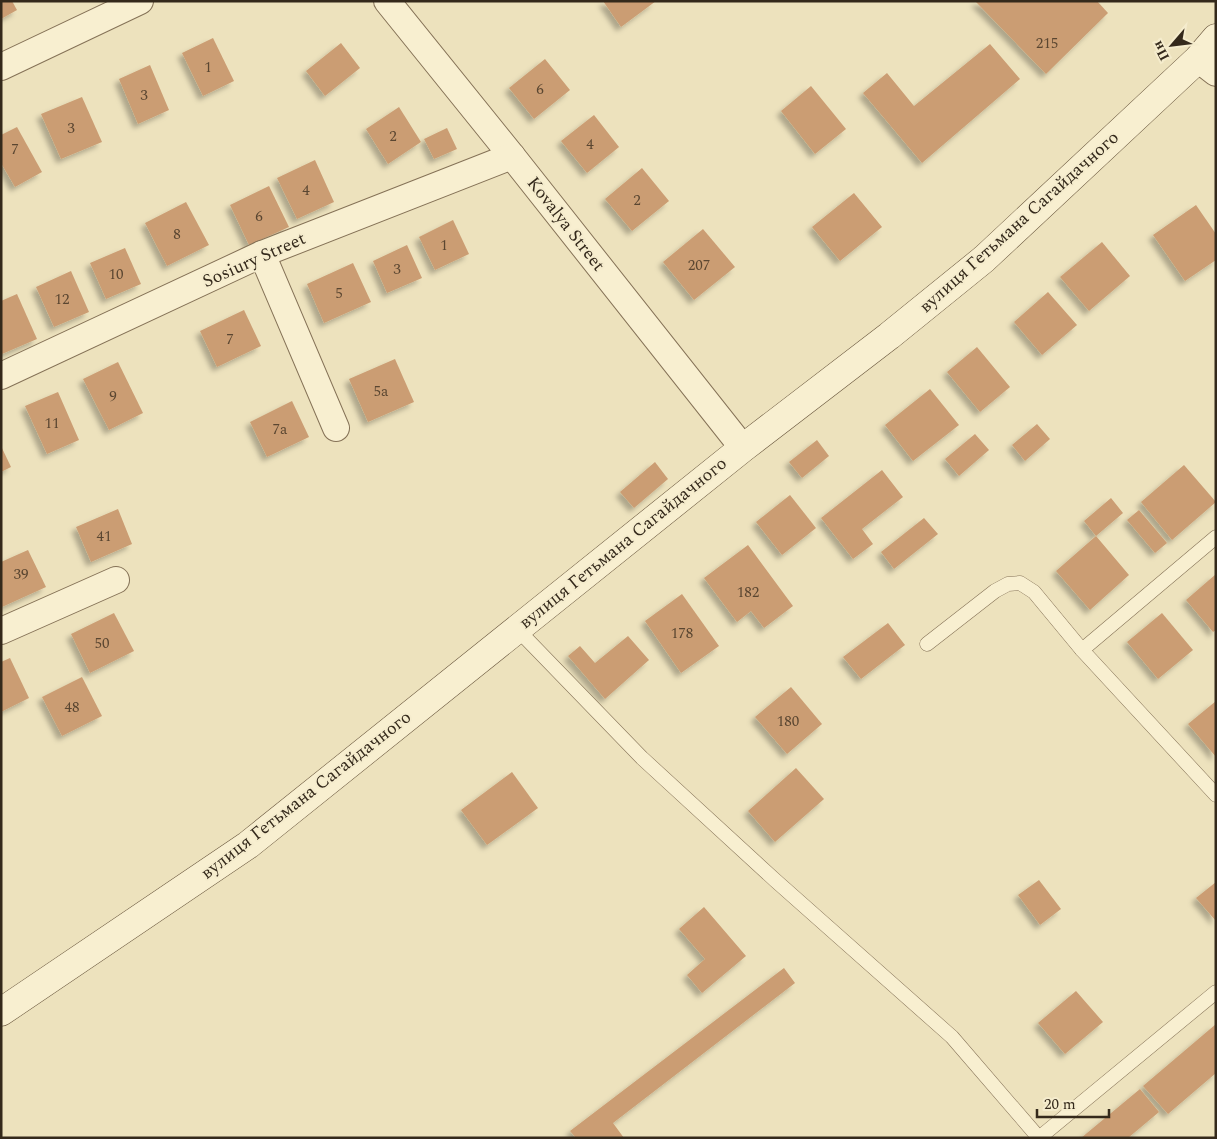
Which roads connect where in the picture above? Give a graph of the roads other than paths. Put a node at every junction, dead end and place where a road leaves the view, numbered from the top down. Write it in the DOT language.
graph roads {
  1 [pos="140,1"];
  2 [pos="387,1"];
  3 [pos="1216,38"];
  4 [pos="1207,66"];
  5 [pos="1,67"];
  6 [pos="512,156"];
  7 [pos="262,254"];
  8 [pos="1,376"];
  9 [pos="336,428"];
  10 [pos="743,448"];
  11 [pos="1216,538"];
  12 [pos="116,580"];
  13 [pos="517,629"];
  14 [pos="1,631"];
  15 [pos="927,644"];
  16 [pos="1082,650"];
  17 [pos="1216,795"];
  18 [pos="1216,992"];
  19 [pos="1,1012"];
  1 -- 5 [label="street"];
  2 -- 6 [label="street, Kovalya Street"];
  3 -- 4 [label="main road, вулиця Гетьмана Сагайдачного"];
  4 -- 10 [label="main road, вулиця Гетьмана Сагайдачного"];
  6 -- 7 [label="street, Sosiury Street"];
  6 -- 10 [label="street, Kovalya Street"];
  7 -- 8 [label="street, Sosiury Street"];
  7 -- 9 [label="street"];
  10 -- 13 [label="main road, вулиця Гетьмана Сагайдачного"];
  11 -- 16 [label="lane"];
  12 -- 14 [label="street"];
  13 -- 18 [label="lane"];
  13 -- 19 [label="main road, вулиця Гетьмана Сагайдачного"];
  15 -- 16 [label="lane"];
  16 -- 17 [label="lane"];
}
